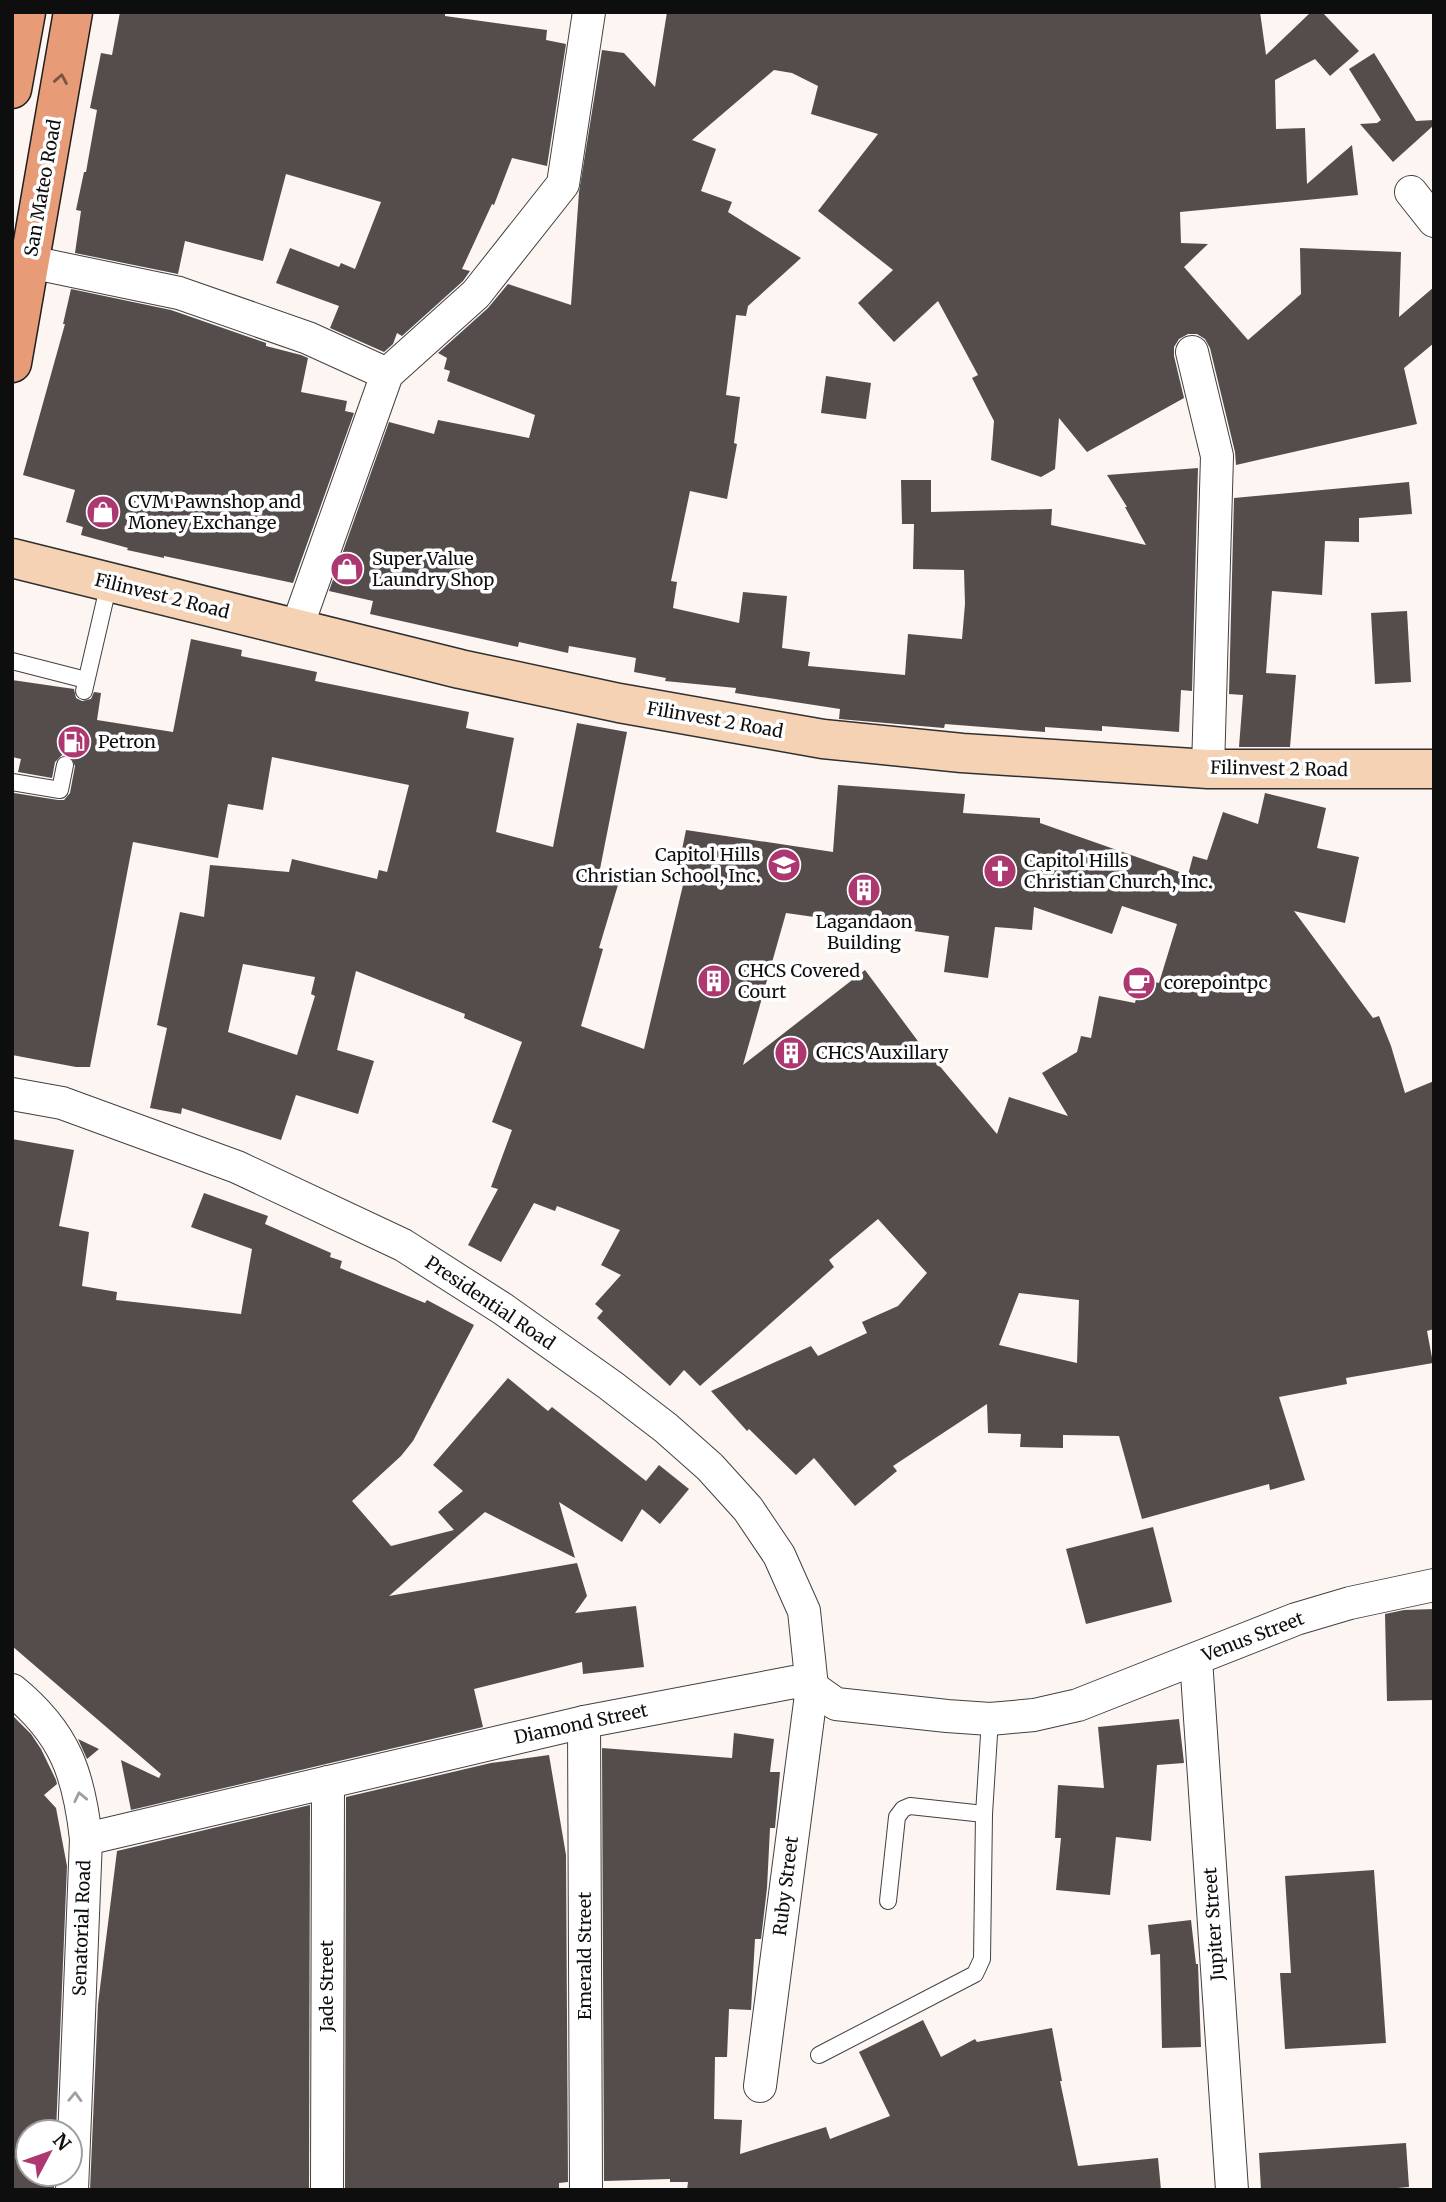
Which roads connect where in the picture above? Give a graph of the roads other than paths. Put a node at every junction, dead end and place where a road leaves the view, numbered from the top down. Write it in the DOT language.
graph roads {
  1 [pos="26,12"];
  2 [pos="73,12"];
  3 [pos="589,12"];
  4 [pos="12,89"];
  5 [pos="1411,192"];
  6 [pos="1434,221"];
  7 [pos="30,262"];
  8 [pos="1192,352"];
  9 [pos="12,363"];
  10 [pos="387,374"];
  11 [pos="12,558"];
  12 [pos="109,583"];
  13 [pos="296,630"];
  14 [pos="12,661"];
  15 [pos="65,765"];
  16 [pos="1208,769"];
  17 [pos="1434,769"];
  18 [pos="12,782"];
  19 [pos="12,1094"];
  20 [pos="1434,1585"];
  21 [pos="1196,1659"];
  22 [pos="812,1687"];
  23 [pos="12,1690"];
  24 [pos="1078,1705"];
  25 [pos="990,1719"];
  26 [pos="584,1722"];
  27 [pos="328,1782"];
  28 [pos="984,1814"];
  29 [pos="86,1839"];
  30 [pos="888,1901"];
  31 [pos="819,2055"];
  32 [pos="760,2086"];
  33 [pos="72,2190"];
  34 [pos="327,2190"];
  35 [pos="586,2190"];
  36 [pos="1232,2190"];
  1 -- 4 [label="main road"];
  7 -- 2 [label="main road, San Mateo Road, one-way"];
  3 -- 10 [label="street"];
  5 -- 6 [label="street"];
  7 -- 9 [label="main road, San Mateo Road"];
  7 -- 10 [label="street"];
  8 -- 16 [label="street"];
  10 -- 13 [label="street"];
  11 -- 12 [label="street, Filinvest 2 Road"];
  12 -- 13 [label="street, Filinvest 2 Road"];
  12 -- 14 [label="lane"];
  13 -- 16 [label="street, Filinvest 2 Road"];
  15 -- 18 [label="lane"];
  16 -- 17 [label="street, Filinvest 2 Road"];
  19 -- 22 [label="street, Presidential Road"];
  20 -- 21 [label="street, Venus Street"];
  21 -- 24 [label="street, Venus Street"];
  21 -- 36 [label="street, Jupiter Street"];
  22 -- 25 [label="street, Diamond Street"];
  22 -- 26 [label="street, Diamond Street"];
  22 -- 32 [label="street, Ruby Street"];
  29 -- 23 [label="street, Senatorial Road, one-way"];
  24 -- 25 [label="street, Diamond Street"];
  25 -- 28 [label="lane"];
  26 -- 27 [label="street, Diamond Street"];
  26 -- 35 [label="street, Emerald Street"];
  27 -- 29 [label="street, Diamond Street"];
  27 -- 34 [label="street, Jade Street"];
  28 -- 30 [label="lane"];
  28 -- 31 [label="lane"];
  33 -- 29 [label="street, Senatorial Road, one-way"];
}
